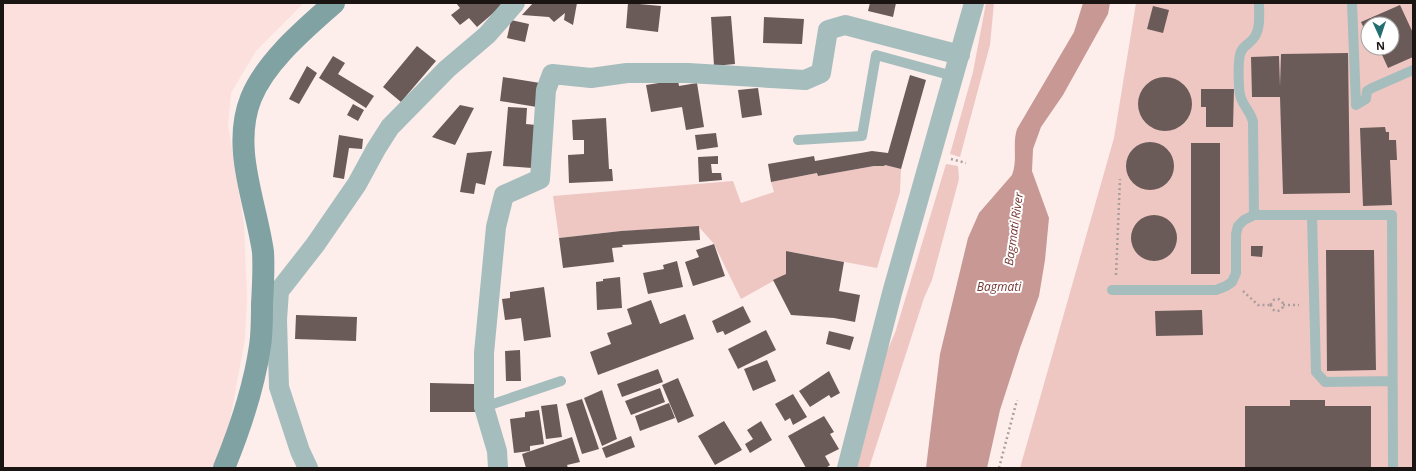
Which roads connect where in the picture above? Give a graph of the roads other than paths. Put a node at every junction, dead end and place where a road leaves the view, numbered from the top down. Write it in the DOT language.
graph roads {
  1 [pos="334,3"];
  2 [pos="515,3"];
  3 [pos="974,3"];
  4 [pos="1259,3"];
  5 [pos="1352,3"];
  6 [pos="960,55"];
  7 [pos="1413,70"];
  8 [pos="953,76"];
  9 [pos="798,140"];
  10 [pos="1254,215"];
  11 [pos="1312,216"];
  12 [pos="1114,290"];
  13 [pos="271,291"];
  14 [pos="561,381"];
  15 [pos="1392,381"];
  16 [pos="484,407"];
  17 [pos="303,462"];
  18 [pos="224,468"];
  19 [pos="498,468"];
  20 [pos="847,468"];
  21 [pos="1393,468"];
  1 -- 13 [label="street"];
  2 -- 13 [label="street"];
  3 -- 6 [label="street"];
  4 -- 10 [label="lane"];
  5 -- 7 [label="lane"];
  6 -- 8 [label="street"];
  6 -- 16 [label="street"];
  8 -- 9 [label="lane"];
  8 -- 20 [label="street"];
  10 -- 11 [label="lane"];
  10 -- 12 [label="lane"];
  11 -- 15 [label="lane"];
  11 -- 15 [label="lane"];
  13 -- 17 [label="street"];
  13 -- 18 [label="street"];
  14 -- 16 [label="lane"];
  15 -- 21 [label="lane"];
  16 -- 19 [label="street"];
}
